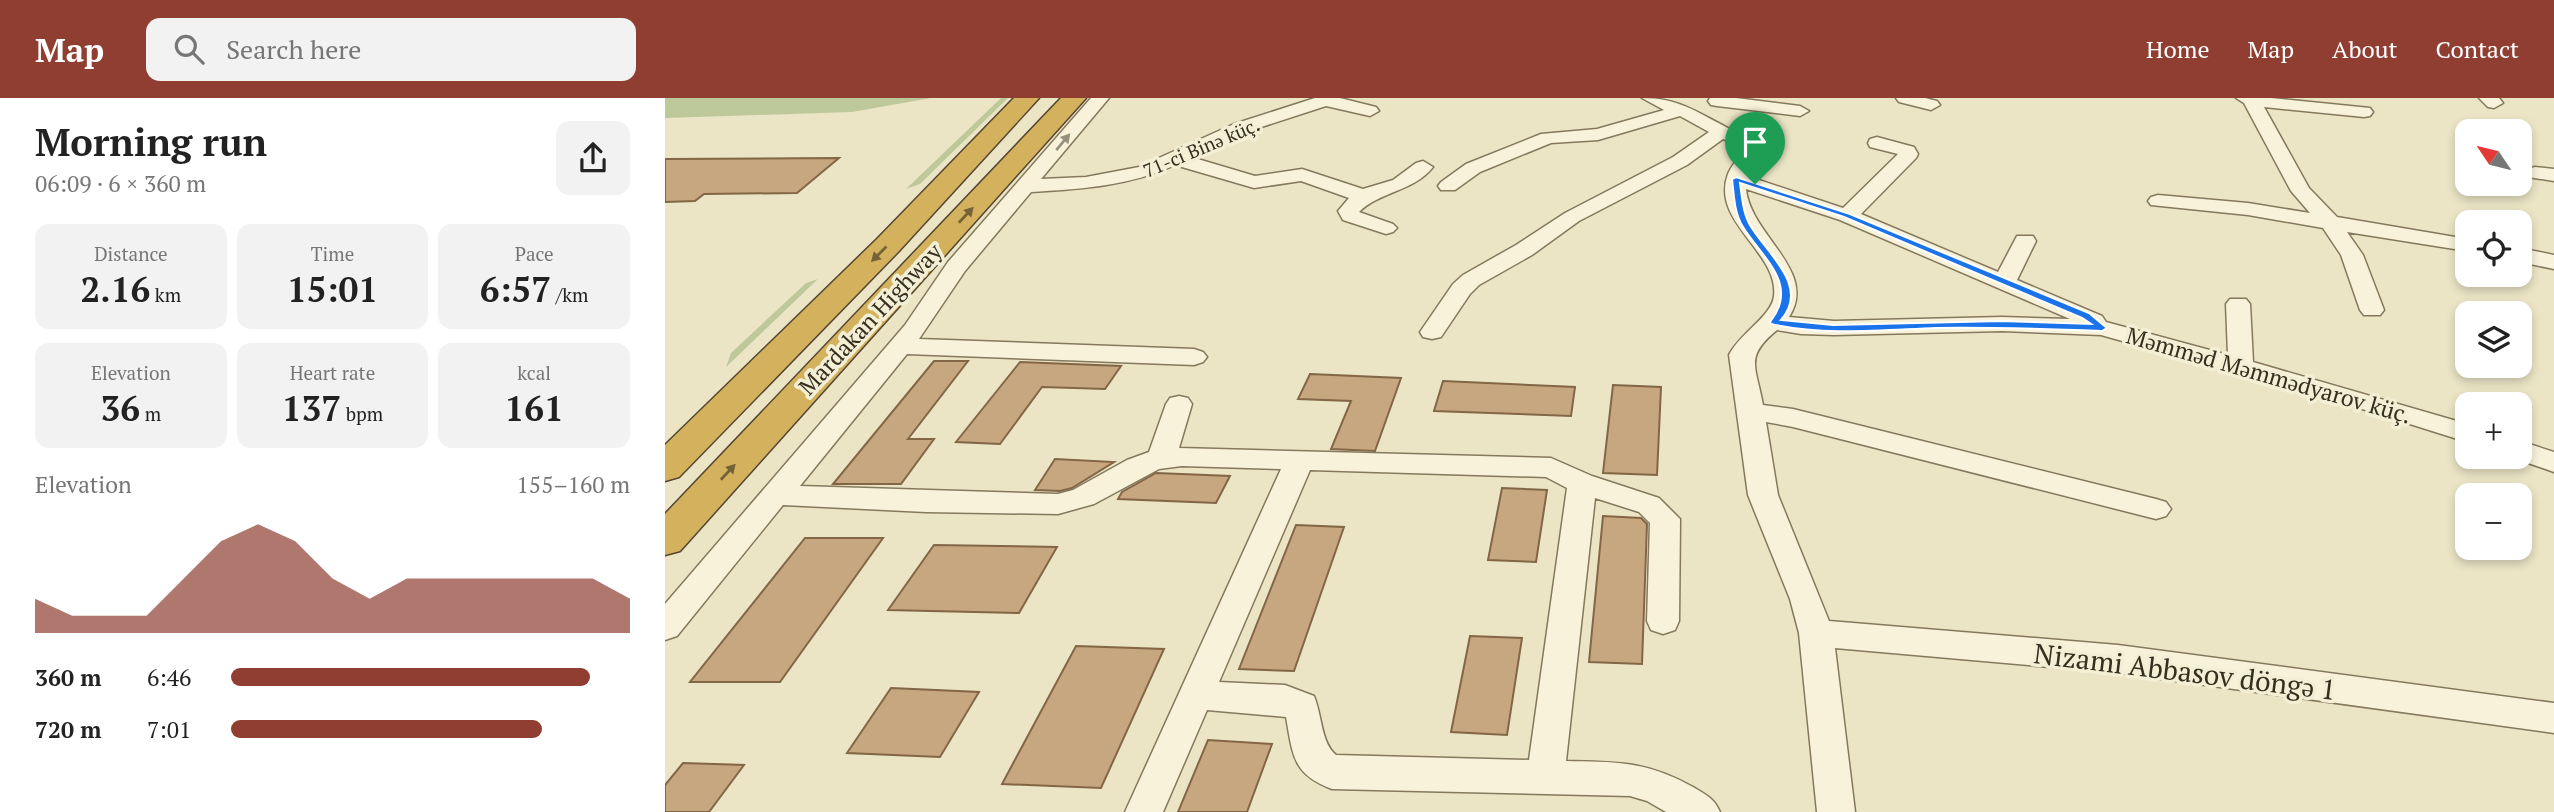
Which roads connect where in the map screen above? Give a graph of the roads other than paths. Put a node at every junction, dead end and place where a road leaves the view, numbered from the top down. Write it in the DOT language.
graph roads {
  1 [pos="1027,98"];
  2 [pos="1074,98"];
  3 [pos="1100,98"];
  4 [pos="1651,98"];
  5 [pos="1905,98"];
  6 [pos="2248,98"];
  7 [pos="1328,100"];
  8 [pos="1931,105"];
  9 [pos="1370,111"];
  10 [pos="1800,111"];
  11 [pos="1708,112"];
  12 [pos="2364,112"];
  13 [pos="1877,143"];
  14 [pos="1176,159"];
  15 [pos="1423,167"];
  16 [pos="1736,179"];
  17 [pos="1025,186"];
  18 [pos="1448,186"];
  19 [pos="1363,196"];
  20 [pos="2158,201"];
  21 [pos="1847,216"];
  22 [pos="2330,222"];
  23 [pos="1386,228"];
  24 [pos="2025,241"];
  25 [pos="2455,243"];
  26 [pos="2532,257"];
  27 [pos="2554,262"];
  28 [pos="2004,283"];
  29 [pos="2238,304"];
  30 [pos="2372,310"];
  31 [pos="1775,322"];
  32 [pos="2102,328"];
  33 [pos="1432,332"];
  34 [pos="900,346"];
  35 [pos="1194,357"];
  36 [pos="2241,366"];
  37 [pos="1179,404"];
  38 [pos="1749,411"];
  39 [pos="2455,429"];
  40 [pos="2532,454"];
  41 [pos="1161,459"];
  42 [pos="1299,462"];
  43 [pos="2554,462"];
  44 [pos="665,468"];
  45 [pos="1582,483"];
  46 [pos="777,495"];
  47 [pos="2155,509"];
  48 [pos="693,511"];
  49 [pos="665,540"];
  50 [pos="665,557"];
  51 [pos="1663,621"];
  52 [pos="665,627"];
  53 [pos="1816,633"];
  54 [pos="1195,695"];
  55 [pos="2554,718"];
  56 [pos="1545,778"];
  57 [pos="1144,812"];
  58 [pos="1701,812"];
  59 [pos="1836,812"];
  1 -- 44 [label="highway, Mardakan Highway, one-way"];
  48 -- 2 [label="highway, Mardakan Highway, one-way"];
  17 -- 3 [label="street, one-way"];
  4 -- 11 [label="street"];
  5 -- 8 [label="street"];
  6 -- 12 [label="street"];
  6 -- 22 [label="street"];
  7 -- 9 [label="street"];
  7 -- 14 [label="street, 71-ci Binə küç."];
  10 -- 11 [label="street"];
  11 -- 16 [label="street"];
  11 -- 18 [label="street"];
  11 -- 33 [label="street"];
  13 -- 21 [label="street"];
  14 -- 17 [label="street, 71-ci Binə küç."];
  14 -- 19 [label="street"];
  15 -- 19 [label="street"];
  16 -- 21 [label="street"];
  16 -- 31 [label="street"];
  17 -- 34 [label="street"];
  19 -- 23 [label="street"];
  20 -- 22 [label="street"];
  21 -- 28 [label="street"];
  22 -- 25 [label="street"];
  22 -- 30 [label="street"];
  24 -- 28 [label="street"];
  26 -- 27 [label="street"];
  28 -- 32 [label="street"];
  29 -- 36 [label="street"];
  31 -- 32 [label="street, Məmməd Məmmədyarov küç."];
  31 -- 38 [label="street"];
  32 -- 36 [label="street, Məmməd Məmmədyarov küç."];
  34 -- 35 [label="street"];
  34 -- 46 [label="street"];
  36 -- 39 [label="street, Məmməd Məmmədyarov küç."];
  37 -- 41 [label="street"];
  38 -- 47 [label="street"];
  38 -- 53 [label="street"];
  40 -- 43 [label="street"];
  41 -- 42 [label="street"];
  41 -- 46 [label="street"];
  42 -- 45 [label="street"];
  42 -- 54 [label="street"];
  45 -- 51 [label="street"];
  45 -- 56 [label="street"];
  46 -- 52 [label="street"];
  48 -- 49 [label="highway, Mardakan Highway"];
  48 -- 50 [label="street"];
  53 -- 55 [label="street, Nizami Abbasov döngə 1"];
  53 -- 59 [label="street"];
  54 -- 56 [label="street"];
  54 -- 57 [label="street"];
  56 -- 58 [label="street"];
}
